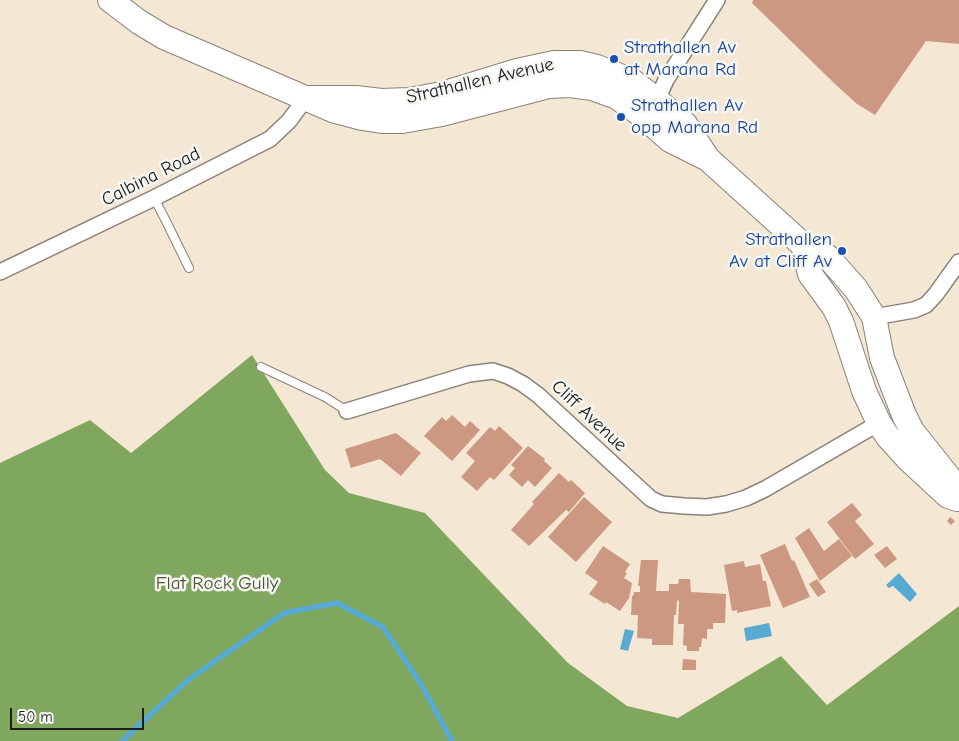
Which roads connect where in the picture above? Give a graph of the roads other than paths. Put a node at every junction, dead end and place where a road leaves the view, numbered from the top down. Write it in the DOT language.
graph roads {
  1 [pos="110,0"];
  2 [pos="717,0"];
  3 [pos="306,98"];
  4 [pos="657,100"];
  5 [pos="708,159"];
  6 [pos="154,198"];
  7 [pos="803,245"];
  8 [pos="959,262"];
  9 [pos="189,268"];
  10 [pos="0,272"];
  11 [pos="810,274"];
  12 [pos="874,317"];
  13 [pos="882,358"];
  14 [pos="261,367"];
  15 [pos="864,391"];
  16 [pos="346,411"];
  17 [pos="879,423"];
  18 [pos="932,455"];
  19 [pos="959,490"];
  20 [pos="959,500"];
  1 -- 3 [label="main road, Strathallen Avenue"];
  2 -- 4 [label="street"];
  3 -- 4 [label="main road, Strathallen Avenue"];
  3 -- 5 [label="main road, Strathallen Avenue"];
  3 -- 6 [label="street, Calbina Road"];
  4 -- 5 [label="main road, Strathallen Avenue"];
  5 -- 7 [label="main road, Strathallen Avenue"];
  6 -- 9 [label="lane"];
  6 -- 10 [label="street, Calbina Road"];
  7 -- 11 [label="main road"];
  7 -- 12 [label="main road, Strathallen Avenue"];
  8 -- 12 [label="street"];
  11 -- 12 [label="main road"];
  11 -- 15 [label="main road"];
  12 -- 13 [label="main road, Strathallen Avenue"];
  12 -- 15 [label="main road"];
  13 -- 17 [label="main road"];
  13 -- 18 [label="main road, Strathallen Avenue"];
  14 -- 16 [label="lane, Cliff Avenue"];
  15 -- 17 [label="main road"];
  16 -- 17 [label="street, Cliff Avenue"];
  17 -- 18 [label="main road"];
  17 -- 20 [label="main road"];
  18 -- 19 [label="main road, Strathallen Avenue"];
}
